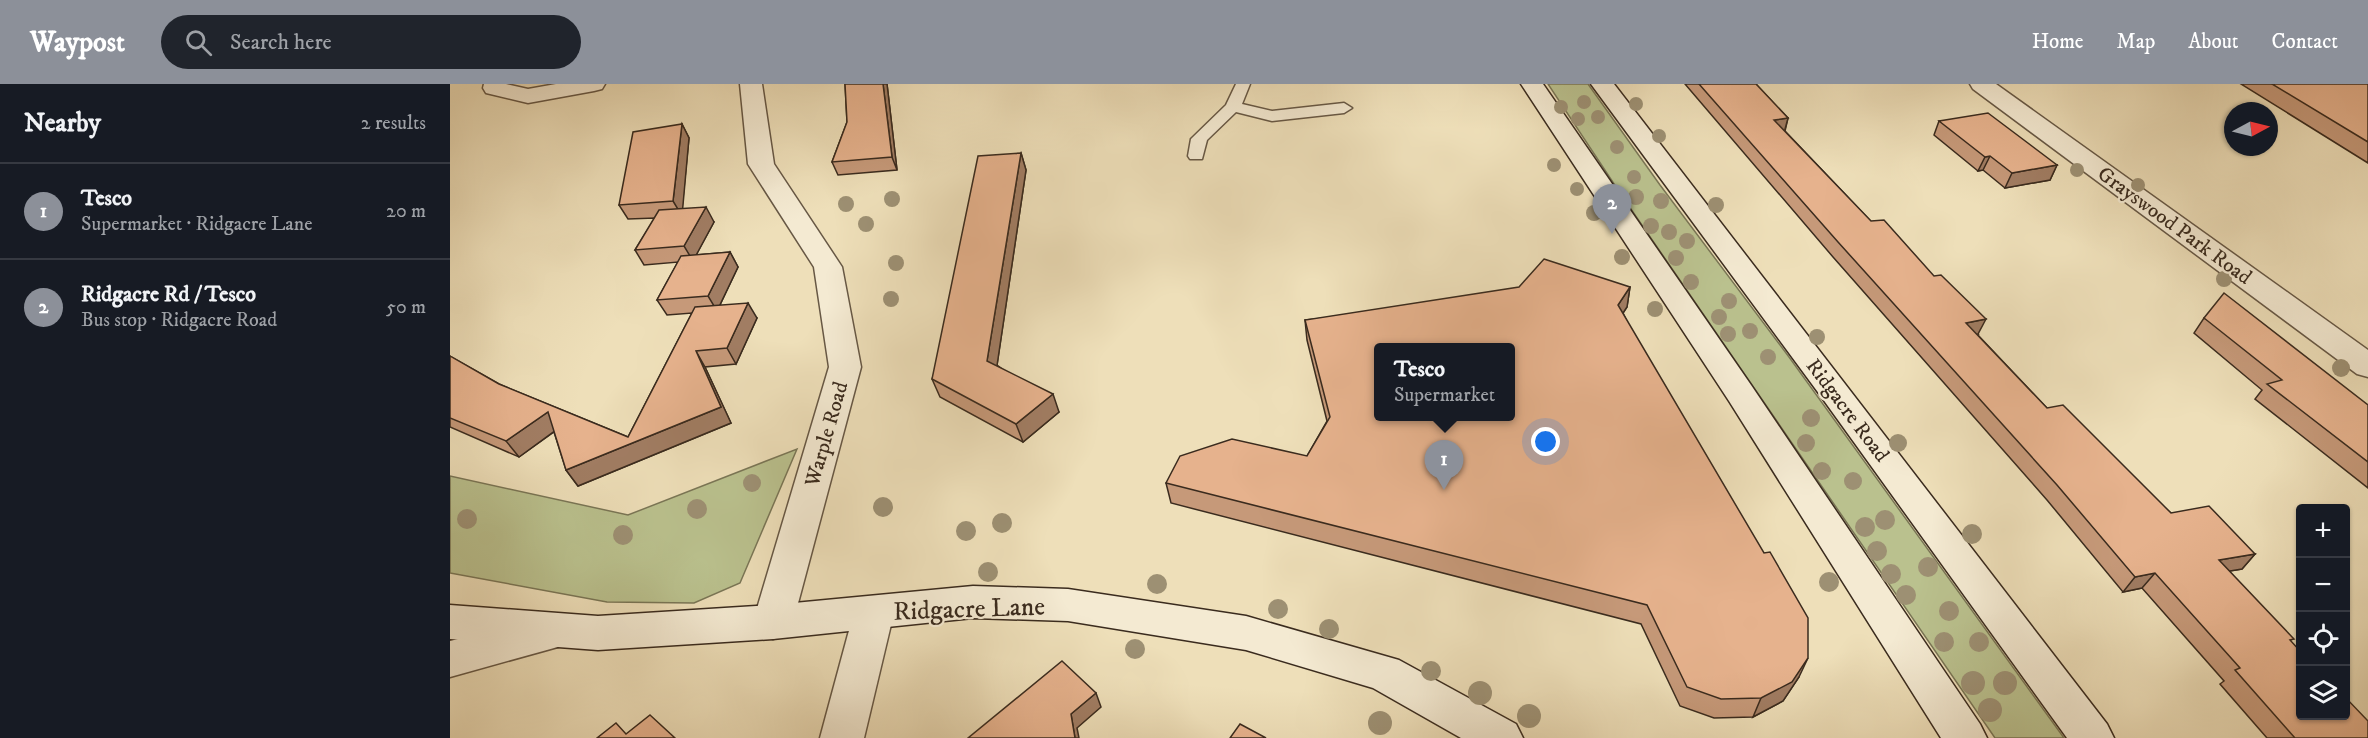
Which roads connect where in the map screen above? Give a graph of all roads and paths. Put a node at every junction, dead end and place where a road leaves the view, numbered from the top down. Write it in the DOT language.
graph roads {
  1 [pos="495,84"];
  2 [pos="594,84"];
  3 [pos="751,84"];
  4 [pos="1243,84"];
  5 [pos="1532,84"];
  6 [pos="1602,84"];
  7 [pos="1981,84"];
  8 [pos="1233,107"];
  9 [pos="1344,108"];
  10 [pos="1196,156"];
  11 [pos="2368,366"];
  12 [pos="874,612"];
  13 [pos="450,621"];
  14 [pos="773,622"];
  15 [pos="556,631"];
  16 [pos="450,659"];
  17 [pos="842,738"];
  18 [pos="1501,738"];
  19 [pos="1965,738"];
  20 [pos="2092,738"];
  1 -- 2 [label="street"];
  3 -- 14 [label="street, Warple Road"];
  4 -- 8 [label="lane"];
  5 -- 19 [label="street"];
  6 -- 20 [label="street, Ridgacre Road"];
  7 -- 11 [label="street, Grayswood Park Road"];
  8 -- 9 [label="lane"];
  8 -- 10 [label="lane"];
  12 -- 14 [label="street, Ridgacre Lane"];
  12 -- 17 [label="street"];
  12 -- 18 [label="street, Ridgacre Lane"];
  13 -- 15 [label="street, Ridgacre Lane"];
  14 -- 15 [label="street, Ridgacre Lane"];
  15 -- 16 [label="street"];
}
